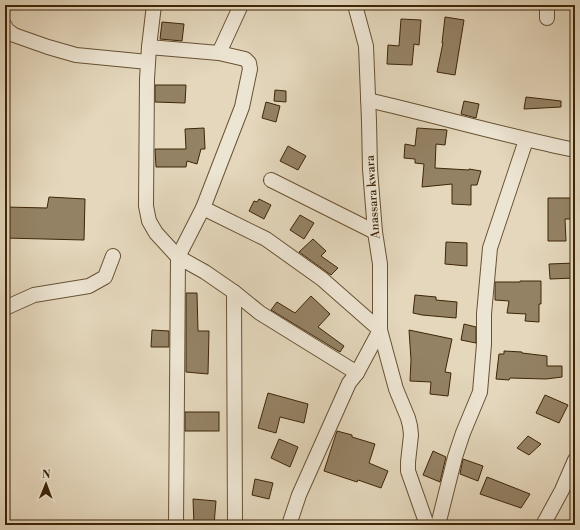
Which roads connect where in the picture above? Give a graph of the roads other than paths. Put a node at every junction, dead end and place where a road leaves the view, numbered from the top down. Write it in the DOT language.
graph roads {
  1 [pos="154,5"];
  2 [pos="241,5"];
  3 [pos="355,5"];
  4 [pos="5,26"];
  5 [pos="149,47"];
  6 [pos="219,53"];
  7 [pos="148,62"];
  8 [pos="368,100"];
  9 [pos="526,140"];
  10 [pos="575,150"];
  11 [pos="271,180"];
  12 [pos="203,208"];
  13 [pos="375,232"];
  14 [pos="113,256"];
  15 [pos="178,257"];
  16 [pos="234,292"];
  17 [pos="5,308"];
  18 [pos="380,330"];
  19 [pos="357,373"];
  20 [pos="575,460"];
  21 [pos="176,525"];
  22 [pos="235,525"];
  23 [pos="289,525"];
  24 [pos="427,525"];
  25 [pos="438,525"];
  26 [pos="543,525"];
  1 -- 5 [label="street"];
  2 -- 6 [label="street"];
  3 -- 8 [label="street, Anassara kwara"];
  4 -- 7 [label="street"];
  5 -- 6 [label="street"];
  5 -- 7 [label="street"];
  6 -- 12 [label="street"];
  7 -- 15 [label="street"];
  8 -- 9 [label="street"];
  8 -- 13 [label="street, Anassara kwara"];
  9 -- 10 [label="street"];
  9 -- 25 [label="street"];
  11 -- 13 [label="street"];
  12 -- 15 [label="street"];
  12 -- 18 [label="street"];
  13 -- 18 [label="street, Anassara kwara"];
  14 -- 17 [label="street"];
  15 -- 16 [label="street"];
  15 -- 21 [label="street"];
  16 -- 19 [label="street"];
  16 -- 22 [label="street"];
  18 -- 19 [label="street"];
  18 -- 24 [label="street, Anassara kwara"];
  19 -- 23 [label="street"];
  20 -- 26 [label="street"];
}
